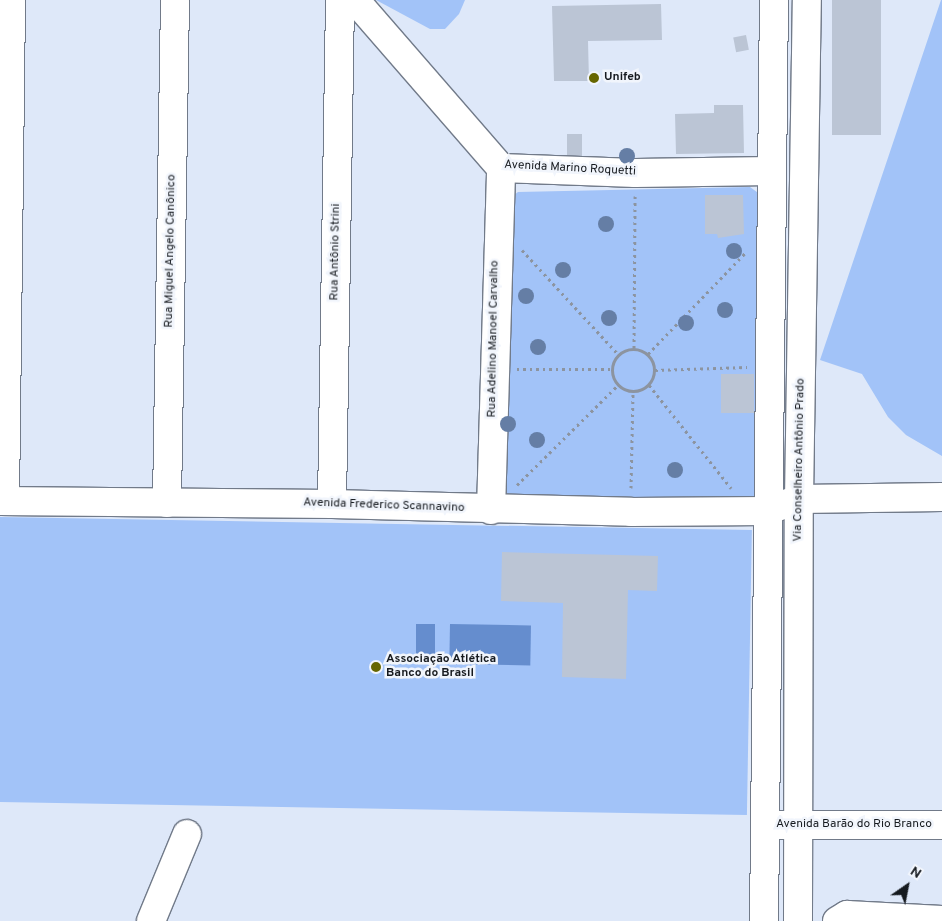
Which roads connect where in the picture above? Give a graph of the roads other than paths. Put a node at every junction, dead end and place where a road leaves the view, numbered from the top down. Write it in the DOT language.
graph roads {
  1 [pos="12,0"];
  2 [pos="175,0"];
  3 [pos="340,0"];
  4 [pos="355,0"];
  5 [pos="774,0"];
  6 [pos="807,0"];
  7 [pos="500,168"];
  8 [pos="771,171"];
  9 [pos="942,497"];
  10 [pos="799,499"];
  11 [pos="3,501"];
  12 [pos="167,503"];
  13 [pos="332,504"];
  14 [pos="491,510"];
  15 [pos="758,511"];
  16 [pos="765,824"];
  17 [pos="798,825"];
  18 [pos="942,825"];
  19 [pos="187,834"];
  20 [pos="942,920"];
  21 [pos="151,921"];
  22 [pos="764,921"];
  23 [pos="798,921"];
  24 [pos="837,921"];
  1 -- 11 [label="street"];
  2 -- 12 [label="street, Rua Miguel Angelo Canônico"];
  3 -- 13 [label="street, Rua Antônio Strini"];
  4 -- 7 [label="street, Avenida Marino Roquetti"];
  5 -- 8 [label="street"];
  6 -- 10 [label="street, Via Conselheiro Antônio Prado"];
  7 -- 8 [label="street, Avenida Marino Roquetti"];
  7 -- 14 [label="street, Rua Adelino Manoel Carvalho"];
  8 -- 15 [label="street"];
  9 -- 10 [label="street"];
  10 -- 15 [label="street"];
  10 -- 17 [label="street, Via Conselheiro Antônio Prado"];
  11 -- 12 [label="street, Avenida Frederico Scannavino"];
  12 -- 13 [label="street, Avenida Frederico Scannavino"];
  13 -- 14 [label="street, Avenida Frederico Scannavino"];
  14 -- 15 [label="street, Avenida Frederico Scannavino"];
  15 -- 16 [label="street"];
  16 -- 17 [label="street, Avenida Barão do Rio Branco"];
  16 -- 22 [label="street"];
  17 -- 18 [label="street, Avenida Barão do Rio Branco"];
  17 -- 23 [label="street, Via Conselheiro Antônio Prado"];
  19 -- 21 [label="street"];
  20 -- 24 [label="street"];
}
